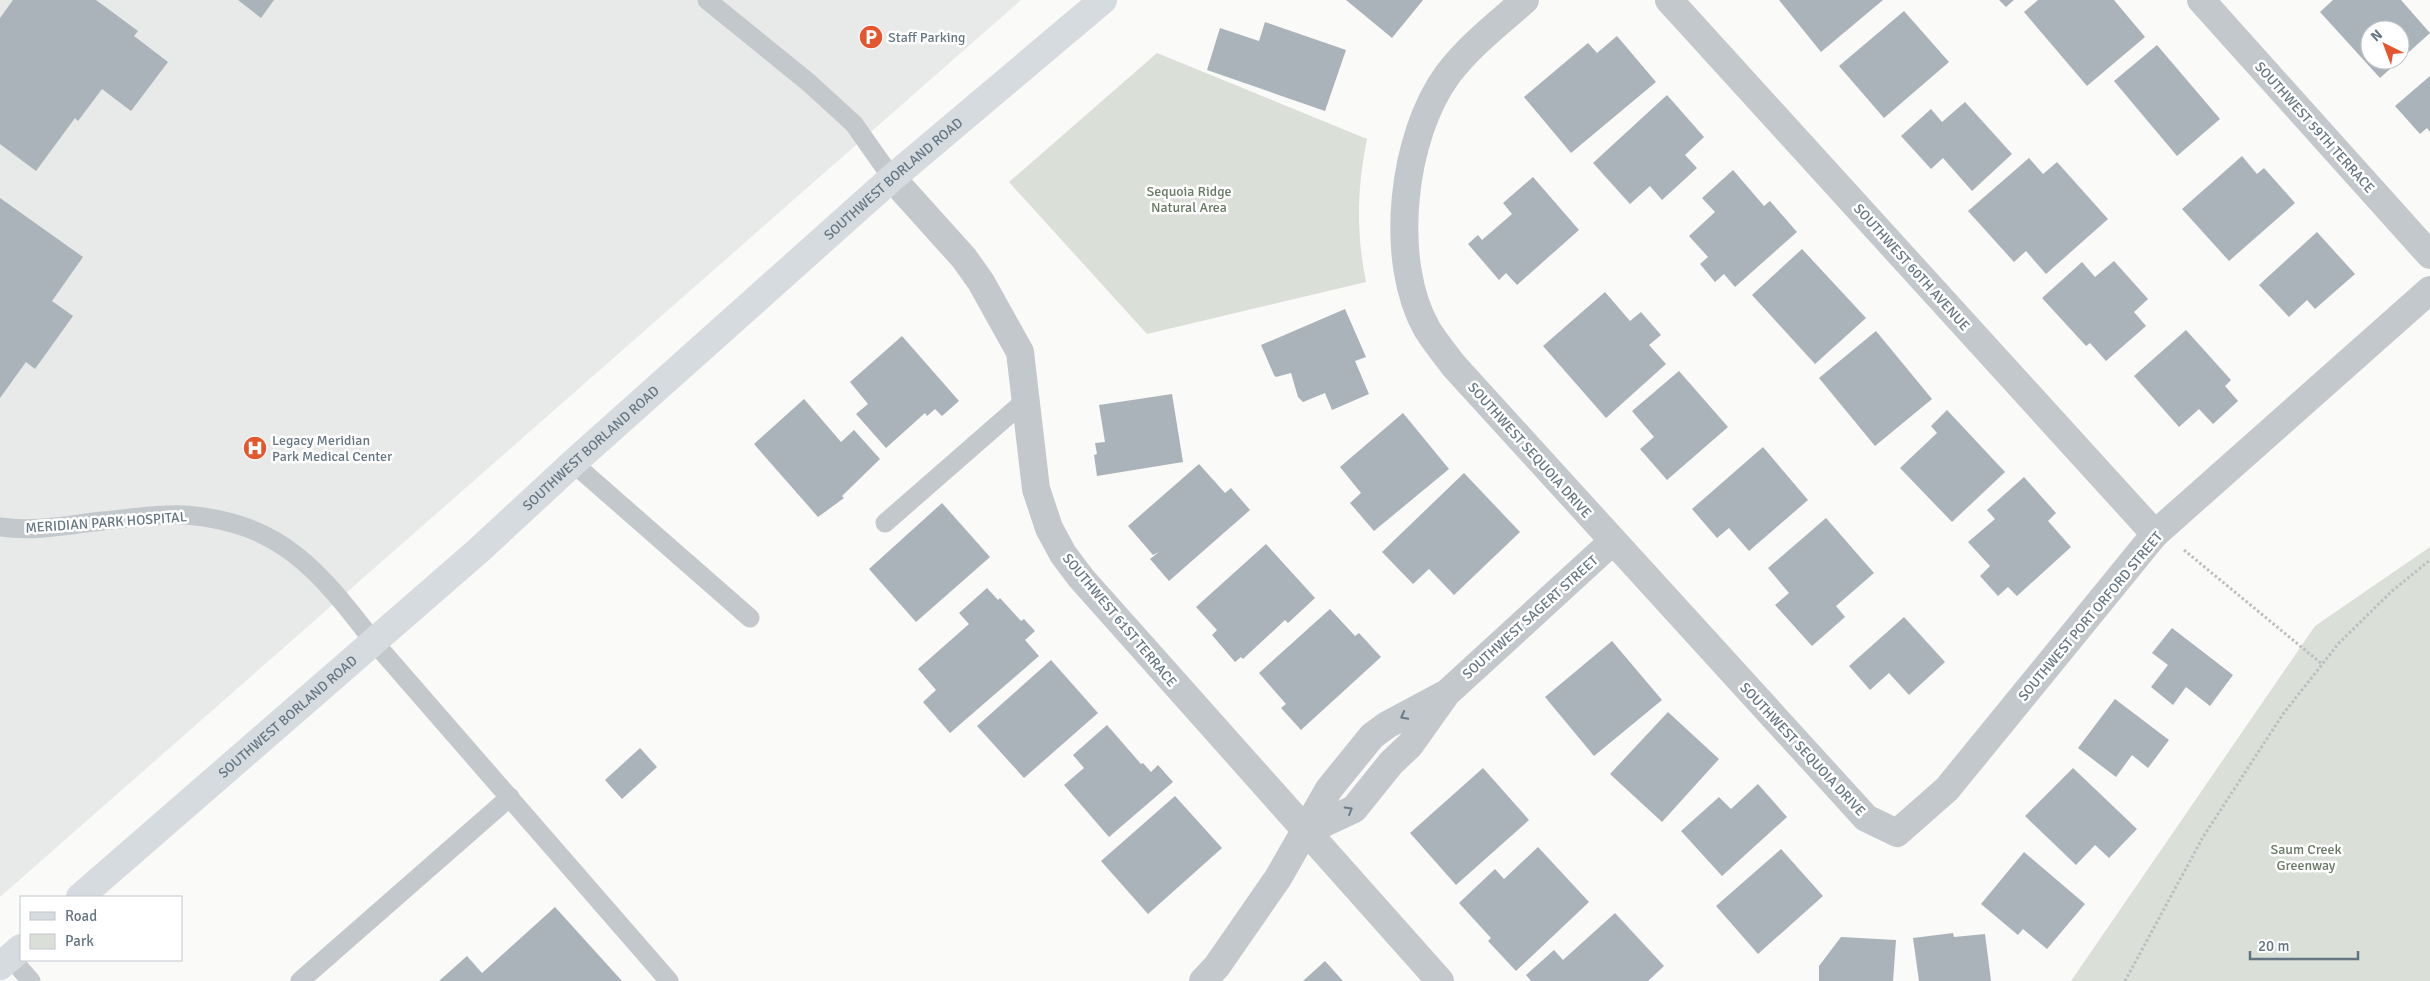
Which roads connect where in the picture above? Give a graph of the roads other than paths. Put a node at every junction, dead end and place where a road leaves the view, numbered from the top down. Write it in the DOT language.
graph roads {
  1 [pos="707,0"];
  2 [pos="1103,0"];
  3 [pos="1525,0"];
  4 [pos="1669,0"];
  5 [pos="2201,0"];
  6 [pos="892,178"];
  7 [pos="2430,255"];
  8 [pos="2430,290"];
  9 [pos="1026,400"];
  10 [pos="573,462"];
  11 [pos="885,523"];
  12 [pos="0,527"];
  13 [pos="2158,532"];
  14 [pos="1613,541"];
  15 [pos="750,618"];
  16 [pos="374,642"];
  17 [pos="510,797"];
  18 [pos="1305,832"];
  19 [pos="1897,833"];
  20 [pos="81,896"];
  21 [pos="10,957"];
  22 [pos="31,981"];
  23 [pos="300,981"];
  24 [pos="668,981"];
  25 [pos="1203,981"];
  26 [pos="1440,981"];
  1 -- 6 [label="lane"];
  2 -- 6 [label="main road, SOUTHWEST BORLAND ROAD"];
  3 -- 14 [label="street, SOUTHWEST SEQUOIA DRIVE"];
  4 -- 13 [label="street, SOUTHWEST 60TH AVENUE"];
  5 -- 7 [label="street, SOUTHWEST 59TH TERRACE"];
  6 -- 9 [label="street, SOUTHWEST 61ST TERRACE"];
  6 -- 10 [label="main road, SOUTHWEST BORLAND ROAD"];
  8 -- 13 [label="street, SOUTHWEST PORT ORFORD STREET"];
  9 -- 11 [label="lane"];
  9 -- 18 [label="street, SOUTHWEST 61ST TERRACE"];
  10 -- 15 [label="lane"];
  10 -- 16 [label="main road, SOUTHWEST BORLAND ROAD"];
  12 -- 16 [label="lane, MERIDIAN PARK HOSPITAL"];
  13 -- 19 [label="street, SOUTHWEST PORT ORFORD STREET"];
  14 -- 18 [label="street, SOUTHWEST SAGERT STREET"];
  14 -- 19 [label="street, SOUTHWEST SEQUOIA DRIVE"];
  16 -- 17 [label="lane, MERIDIAN PARK HOSPITAL"];
  16 -- 20 [label="main road, SOUTHWEST BORLAND ROAD"];
  17 -- 23 [label="lane"];
  17 -- 24 [label="lane, MERIDIAN PARK HOSPITAL"];
  18 -- 25 [label="street"];
  18 -- 26 [label="street, SOUTHWEST 61ST TERRACE"];
  21 -- 22 [label="lane"];
}
